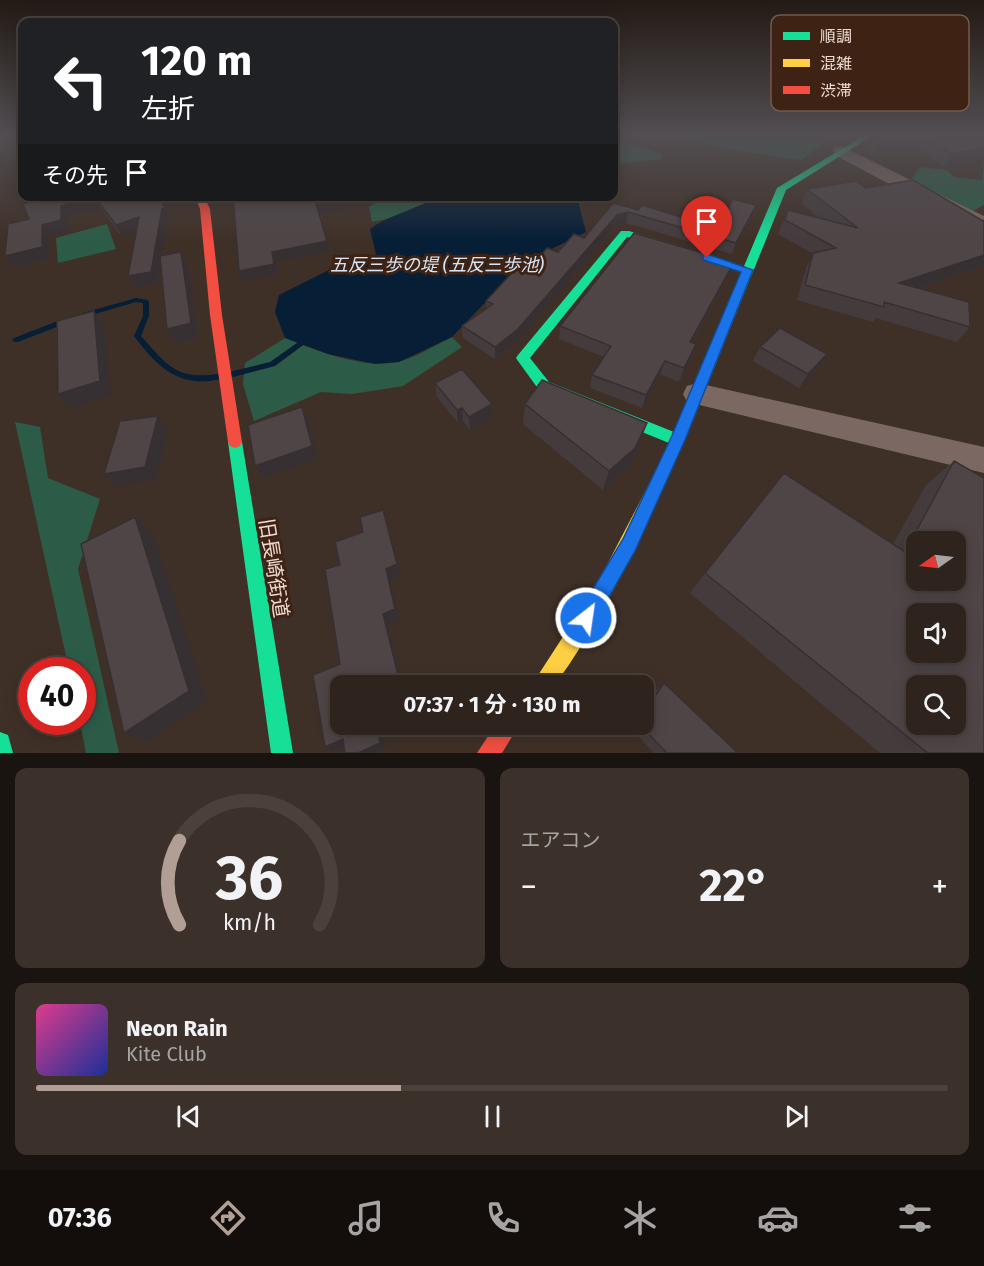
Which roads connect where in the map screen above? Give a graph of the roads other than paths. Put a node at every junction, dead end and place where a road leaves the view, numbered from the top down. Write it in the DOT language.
graph roads {
  1 [pos="809,171"];
  2 [pos="879,171"];
  3 [pos="202,201"];
  4 [pos="984,223"];
  5 [pos="692,253"];
  6 [pos="697,394"];
  7 [pos="678,440"];
  8 [pos="984,460"];
  9 [pos="550,675"];
  10 [pos="502,735"];
  11 [pos="0,743"];
  12 [pos="2,753"];
  13 [pos="282,753"];
  14 [pos="488,753"];
  1 -- 6 [label="main road"];
  2 -- 4 [label="street"];
  3 -- 13 [label="main road, 旧長崎街道"];
  5 -- 7 [label="main road"];
  6 -- 7 [label="main road"];
  6 -- 8 [label="street"];
  7 -- 9 [label="main road"];
  10 -- 14 [label="main road"];
  11 -- 12 [label="main road"];
}
